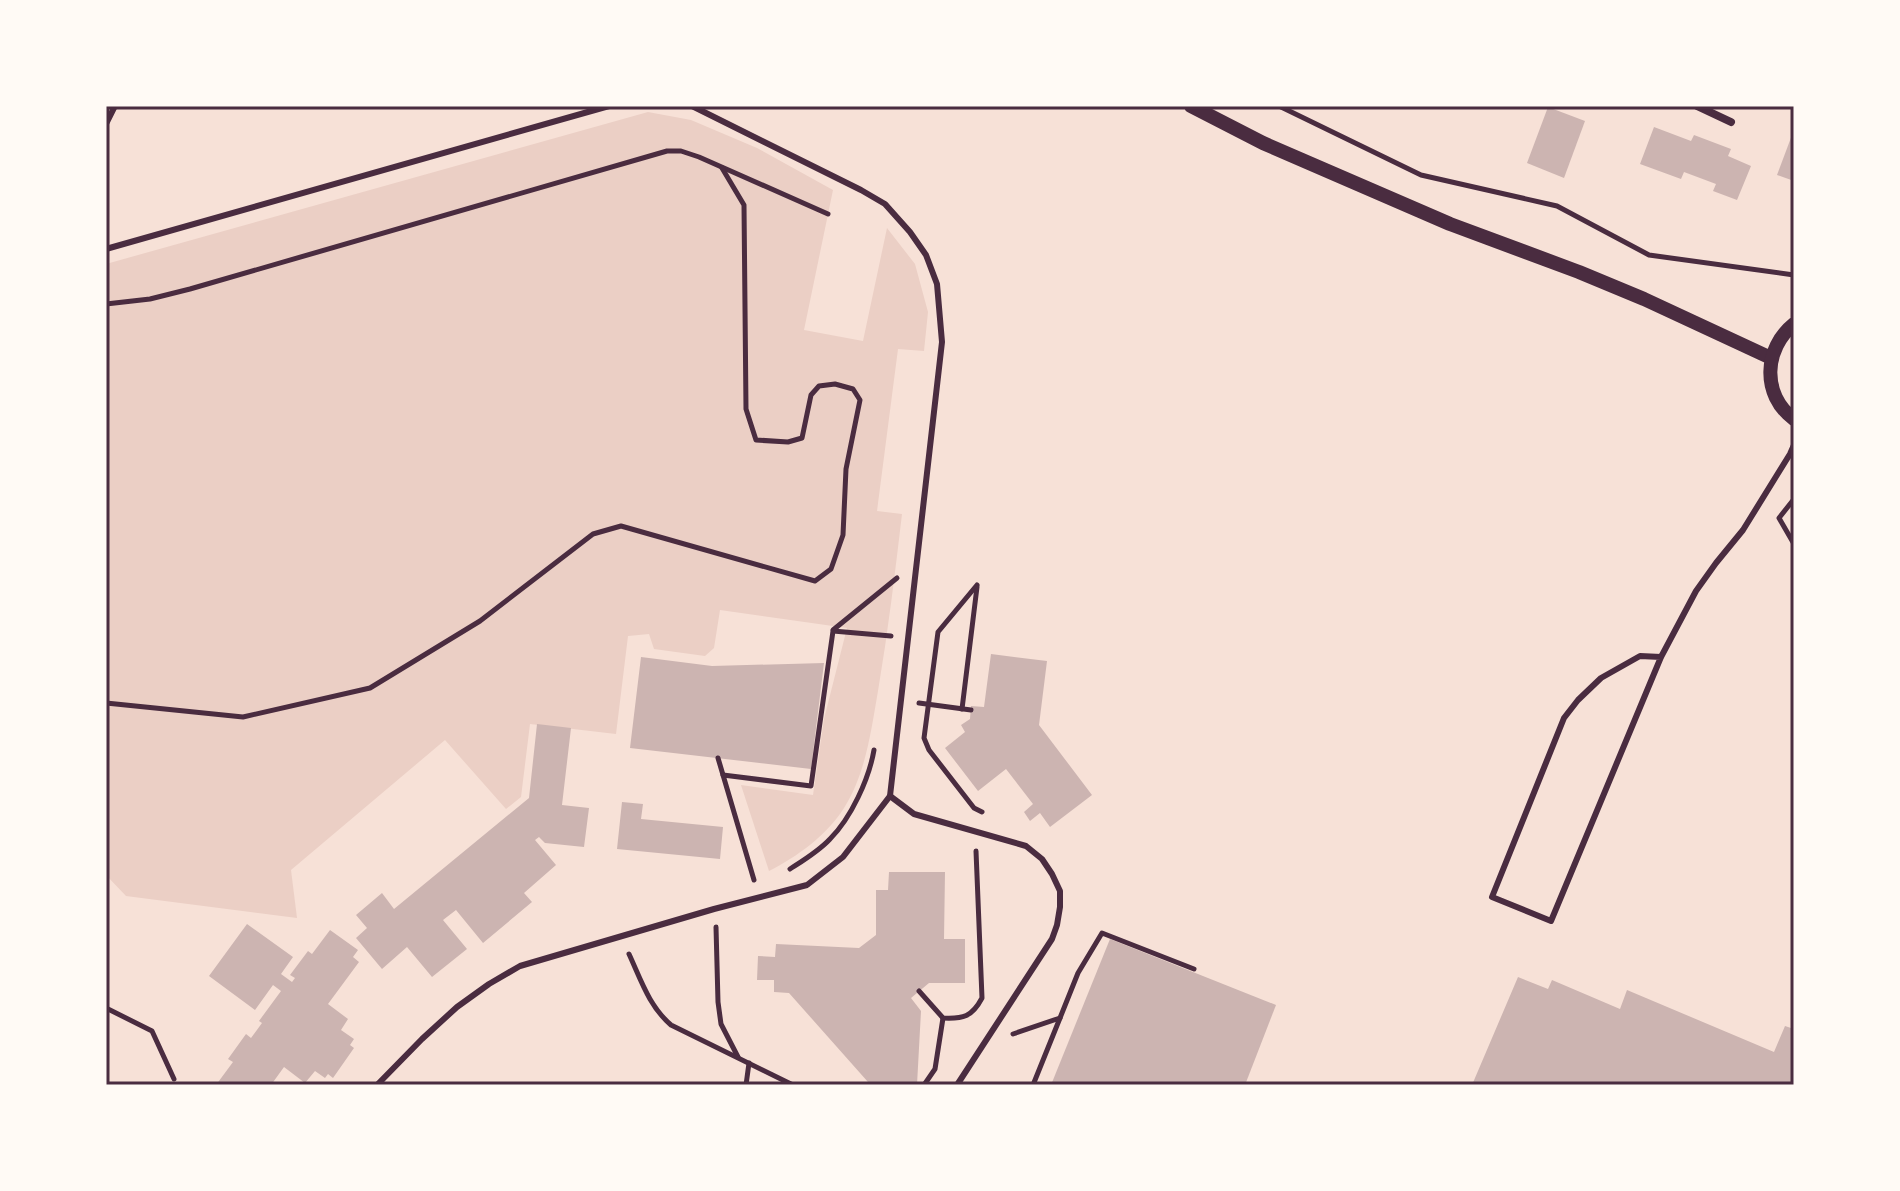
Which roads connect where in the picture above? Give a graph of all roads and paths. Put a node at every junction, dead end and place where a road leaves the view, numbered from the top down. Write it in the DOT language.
graph roads {
  1 [pos="115,106"];
  2 [pos="609,106"];
  3 [pos="692,106"];
  4 [pos="1191,106"];
  5 [pos="1279,106"];
  6 [pos="1697,106"];
  7 [pos="1731,122"];
  8 [pos="106,124"];
  9 [pos="722,168"];
  10 [pos="828,214"];
  11 [pos="106,249"];
  12 [pos="1794,275"];
  13 [pos="106,304"];
  14 [pos="1794,324"];
  15 [pos="1771,358"];
  16 [pos="1794,419"];
  17 [pos="1794,445"];
  18 [pos="1794,499"];
  19 [pos="1794,544"];
  20 [pos="898,578"];
  21 [pos="833,631"];
  22 [pos="891,636"];
  23 [pos="1661,657"];
  24 [pos="106,703"];
  25 [pos="919,703"];
  26 [pos="928,704"];
  27 [pos="962,709"];
  28 [pos="971,710"];
  29 [pos="875,744"];
  30 [pos="718,758"];
  31 [pos="723,775"];
  32 [pos="890,796"];
  33 [pos="987,815"];
  34 [pos="976,851"];
  35 [pos="783,873"];
  36 [pos="740,885"];
  37 [pos="716,925"];
  38 [pos="629,954"];
  39 [pos="1194,969"];
  40 [pos="919,991"];
  41 [pos="106,1008"];
  42 [pos="943,1018"];
  43 [pos="1060,1018"];
  44 [pos="1013,1034"];
  45 [pos="738,1057"];
  46 [pos="749,1063"];
  47 [pos="174,1079"];
  48 [pos="377,1085"];
  49 [pos="746,1085"];
  50 [pos="793,1085"];
  51 [pos="924,1085"];
  52 [pos="957,1085"];
  53 [pos="1033,1085"];
  1 -- 8 [label="lane"];
  2 -- 11 [label="lane"];
  3 -- 32 [label="lane"];
  4 -- 15 [label="street"];
  5 -- 12 [label="path"];
  6 -- 7 [label="street"];
  9 -- 10 [label="path"];
  9 -- 13 [label="path"];
  9 -- 24 [label="path"];
  14 -- 15 [label="street"];
  15 -- 16 [label="street"];
  17 -- 23 [label="lane"];
  18 -- 19 [label="path"];
  20 -- 21 [label="path"];
  21 -- 22 [label="path"];
  21 -- 31 [label="path"];
  23 -- 23 [label="lane"];
  25 -- 26 [label="path"];
  26 -- 27 [label="path"];
  26 -- 27 [label="path"];
  26 -- 33 [label="path"];
  27 -- 28 [label="path"];
  29 -- 35 [label="path"];
  30 -- 31 [label="path"];
  31 -- 36 [label="path"];
  32 -- 48 [label="lane"];
  32 -- 52 [label="lane"];
  34 -- 42 [label="path"];
  37 -- 45 [label="path"];
  38 -- 45 [label="path"];
  39 -- 43 [label="path"];
  40 -- 42 [label="path"];
  41 -- 47 [label="path"];
  42 -- 51 [label="path"];
  43 -- 44 [label="path"];
  43 -- 53 [label="path"];
  45 -- 46 [label="path"];
  46 -- 49 [label="path"];
  46 -- 50 [label="path"];
}
